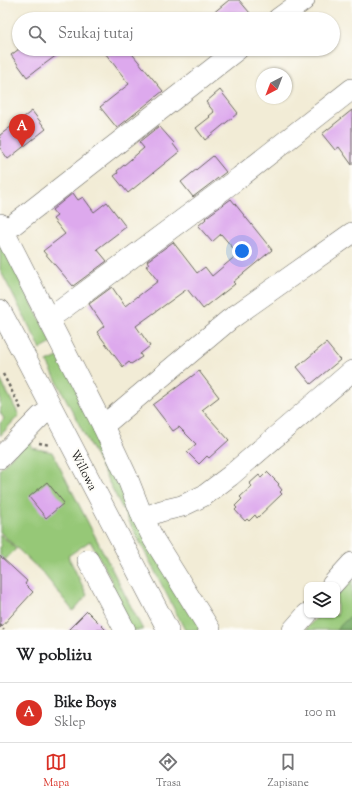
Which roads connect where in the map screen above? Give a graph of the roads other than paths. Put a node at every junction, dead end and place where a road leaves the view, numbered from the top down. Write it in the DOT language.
graph roads {
  1 [pos="304,0"];
  2 [pos="288,12"];
  3 [pos="229,56"];
  4 [pos="352,89"];
  5 [pos="2,228"];
  6 [pos="352,233"];
  7 [pos="0,310"];
  8 [pos="49,319"];
  9 [pos="352,372"];
  10 [pos="52,409"];
  11 [pos="103,426"];
  12 [pos="0,458"];
  13 [pos="143,518"];
  14 [pos="88,560"];
  15 [pos="352,563"];
  16 [pos="335,582"];
  17 [pos="304,617"];
  18 [pos="125,630"];
  19 [pos="168,630"];
  20 [pos="210,630"];
  21 [pos="293,630"];
  1 -- 2 [label="street"];
  3 -- 5 [label="street"];
  4 -- 8 [label="street"];
  5 -- 8 [label="street"];
  6 -- 11 [label="street"];
  7 -- 10 [label="street, Willowa"];
  8 -- 11 [label="street"];
  9 -- 13 [label="street"];
  10 -- 12 [label="street"];
  10 -- 19 [label="street, Willowa"];
  11 -- 13 [label="street"];
  13 -- 20 [label="street"];
  14 -- 18 [label="street"];
  15 -- 16 [label="street"];
  17 -- 21 [label="street"];
}
